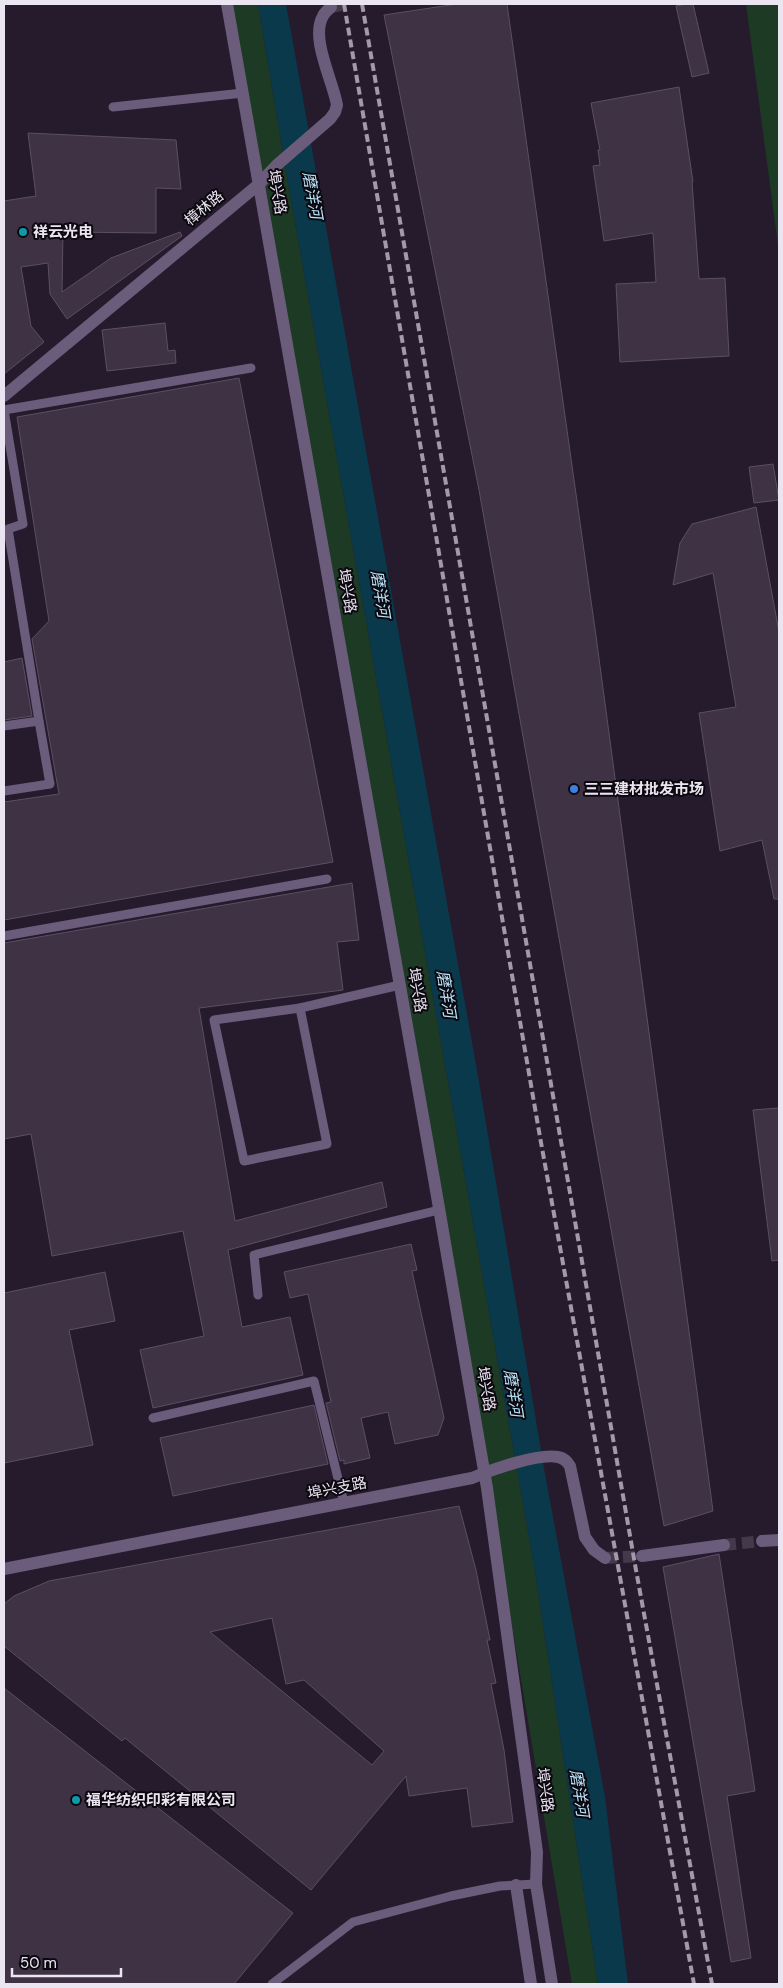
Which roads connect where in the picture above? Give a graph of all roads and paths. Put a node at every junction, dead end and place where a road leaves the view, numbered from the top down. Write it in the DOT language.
graph roads {
  1 [pos="226,4"];
  2 [pos="330,7"];
  3 [pos="243,94"];
  4 [pos="113,107"];
  5 [pos="259,184"];
  6 [pos="251,368"];
  7 [pos="4,396"];
  8 [pos="39,720"];
  9 [pos="4,726"];
  10 [pos="4,791"];
  11 [pos="328,879"];
  12 [pos="4,936"];
  13 [pos="400,985"];
  14 [pos="300,1008"];
  15 [pos="439,1210"];
  16 [pos="258,1295"];
  17 [pos="153,1418"];
  18 [pos="484,1473"];
  19 [pos="344,1503"];
  20 [pos="779,1540"];
  21 [pos="762,1541"];
  22 [pos="724,1545"];
  23 [pos="642,1556"];
  24 [pos="605,1558"];
  25 [pos="4,1569"];
  26 [pos="536,1884"];
  27 [pos="516,1885"];
  28 [pos="272,1984"];
  29 [pos="531,1984"];
  30 [pos="552,1984"];
  1 -- 3 [label="street, 埠兴路"];
  2 -- 5 [label="street, 樟林路"];
  3 -- 4 [label="lane"];
  3 -- 5 [label="street, 埠兴路"];
  5 -- 7 [label="street, 樟林路"];
  5 -- 13 [label="street, 埠兴路"];
  6 -- 8 [label="lane"];
  8 -- 9 [label="lane"];
  8 -- 10 [label="lane"];
  11 -- 12 [label="lane"];
  13 -- 14 [label="lane"];
  13 -- 15 [label="street, 埠兴路"];
  14 -- 14 [label="lane"];
  15 -- 16 [label="lane"];
  15 -- 18 [label="street, 埠兴路"];
  17 -- 19 [label="lane"];
  18 -- 19 [label="street, 埠兴支路"];
  18 -- 24 [label="street, 埠兴支路"];
  18 -- 26 [label="street, 埠兴路"];
  19 -- 25 [label="street, 埠兴支路"];
  20 -- 21 [label="street"];
  22 -- 23 [label="street"];
  26 -- 27 [label="lane"];
  26 -- 30 [label="street, 埠兴路"];
  27 -- 28 [label="lane"];
  27 -- 29 [label="street"];
}
